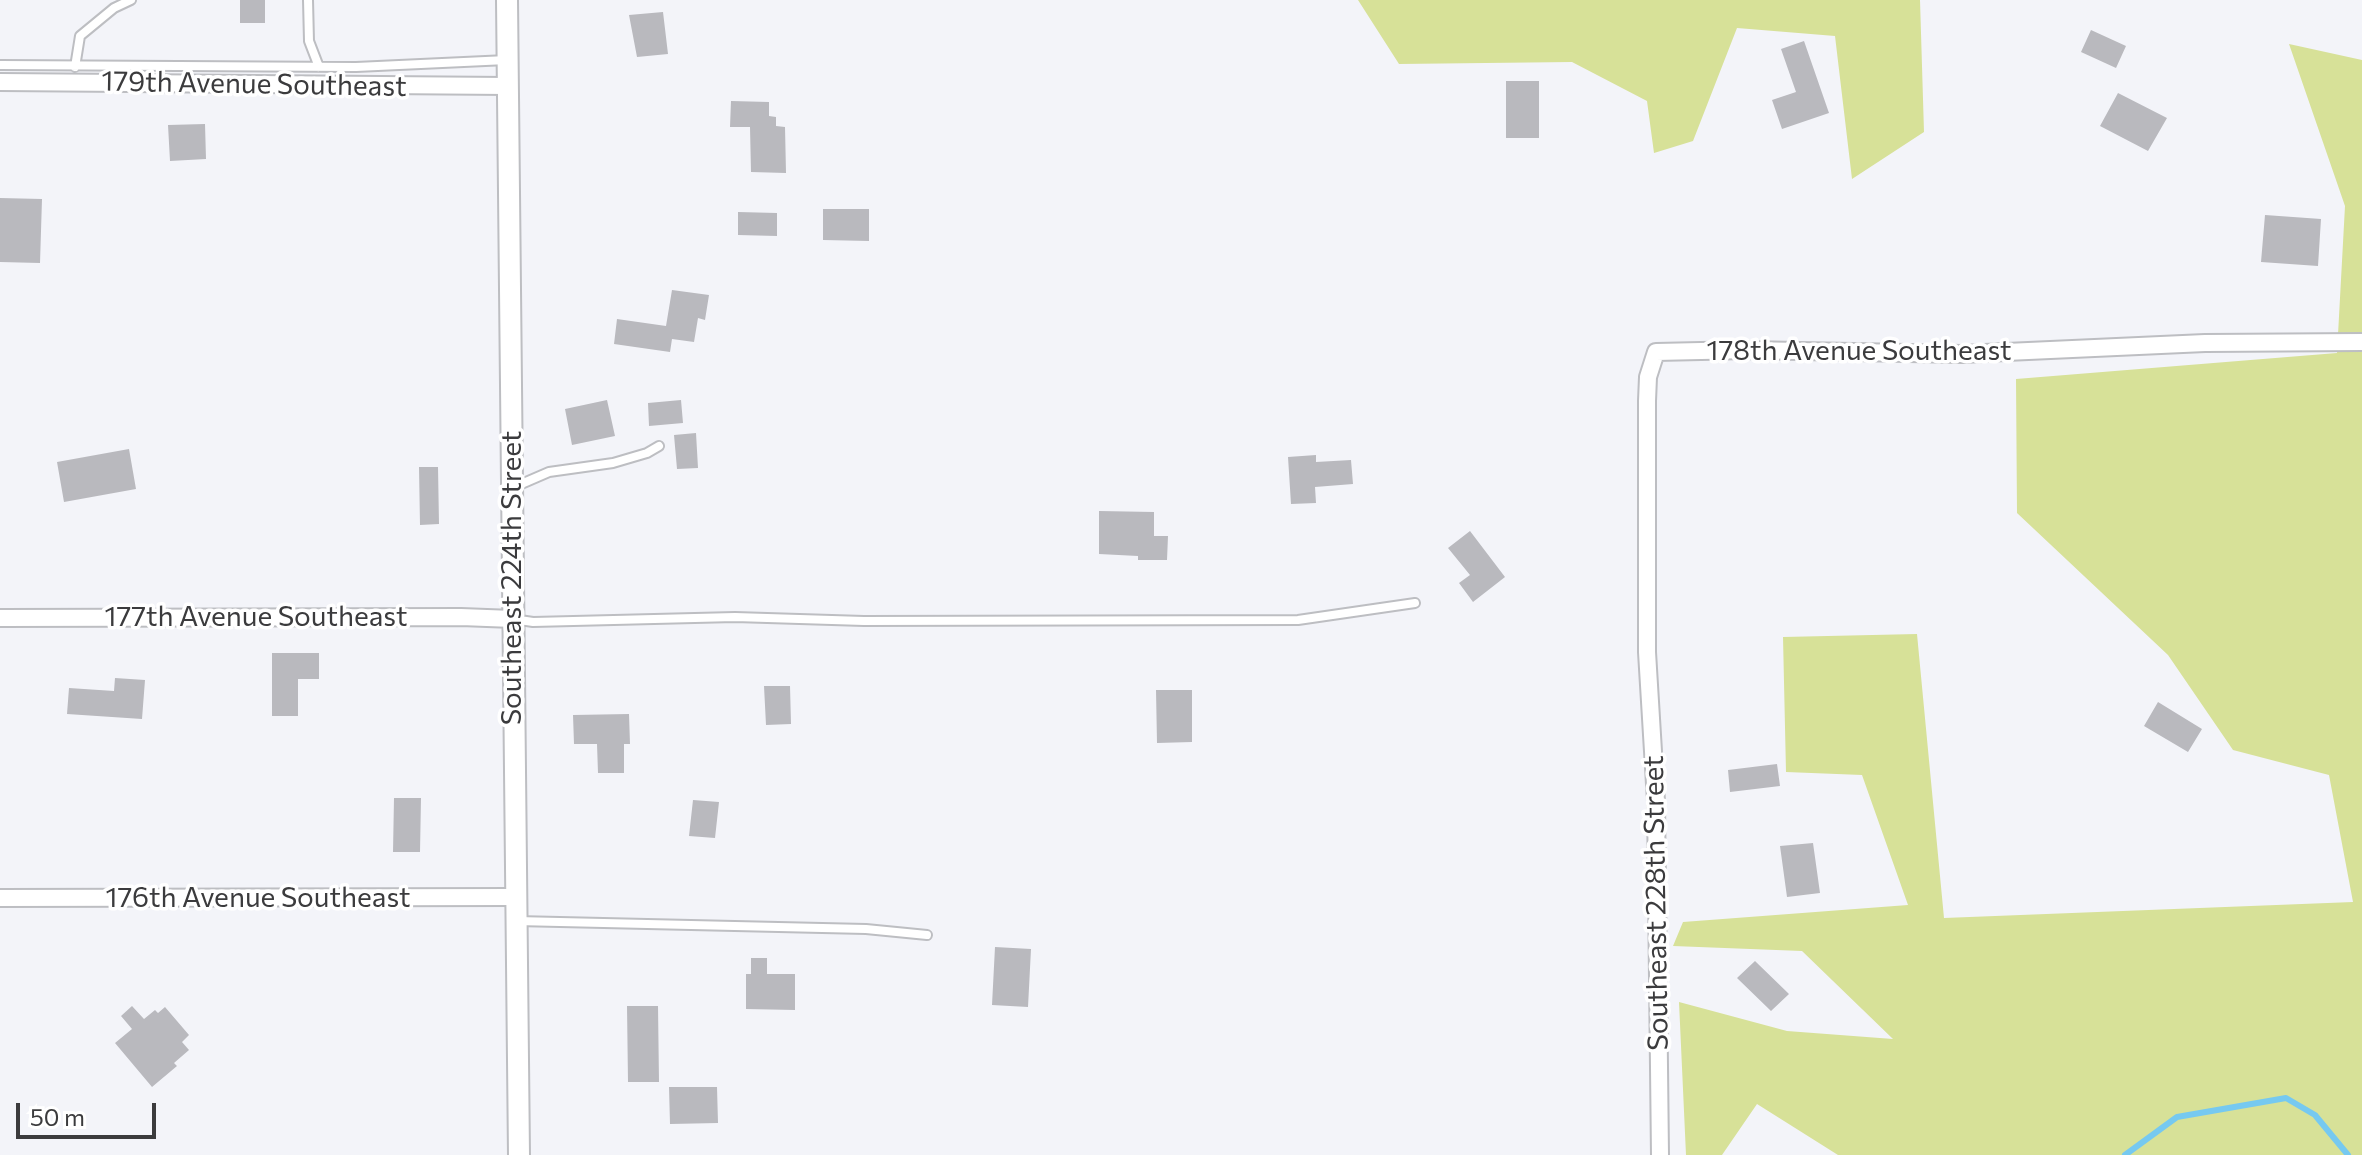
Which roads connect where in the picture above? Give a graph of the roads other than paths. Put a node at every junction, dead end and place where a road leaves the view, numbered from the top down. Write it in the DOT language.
graph roads {
  1 [pos="131,0"];
  2 [pos="308,0"];
  3 [pos="507,0"];
  4 [pos="508,60"];
  5 [pos="0,65"];
  6 [pos="75,67"];
  7 [pos="319,67"];
  8 [pos="0,82"];
  9 [pos="508,86"];
  10 [pos="2362,342"];
  11 [pos="659,446"];
  12 [pos="512,489"];
  13 [pos="1415,603"];
  14 [pos="0,618"];
  15 [pos="513,619"];
  16 [pos="1647,652"];
  17 [pos="515,897"];
  18 [pos="0,898"];
  19 [pos="516,921"];
  20 [pos="927,935"];
  21 [pos="519,1155"];
  22 [pos="1660,1155"];
  1 -- 6 [label="lane"];
  2 -- 7 [label="lane"];
  3 -- 4 [label="street, Southeast 224th Street"];
  4 -- 7 [label="lane"];
  4 -- 9 [label="street, Southeast 224th Street"];
  5 -- 6 [label="lane"];
  6 -- 7 [label="lane"];
  8 -- 9 [label="street, 179th Avenue Southeast"];
  9 -- 12 [label="street, Southeast 224th Street"];
  10 -- 16 [label="street, 178th Avenue Southeast"];
  11 -- 12 [label="lane"];
  12 -- 15 [label="street, Southeast 224th Street"];
  13 -- 15 [label="lane"];
  14 -- 15 [label="street, 177th Avenue Southeast"];
  15 -- 17 [label="street, Southeast 224th Street"];
  16 -- 22 [label="street, Southeast 228th Street"];
  17 -- 18 [label="street, 176th Avenue Southeast"];
  17 -- 19 [label="street, Southeast 224th Street"];
  19 -- 20 [label="lane"];
  19 -- 21 [label="street, Southeast 224th Street"];
}
